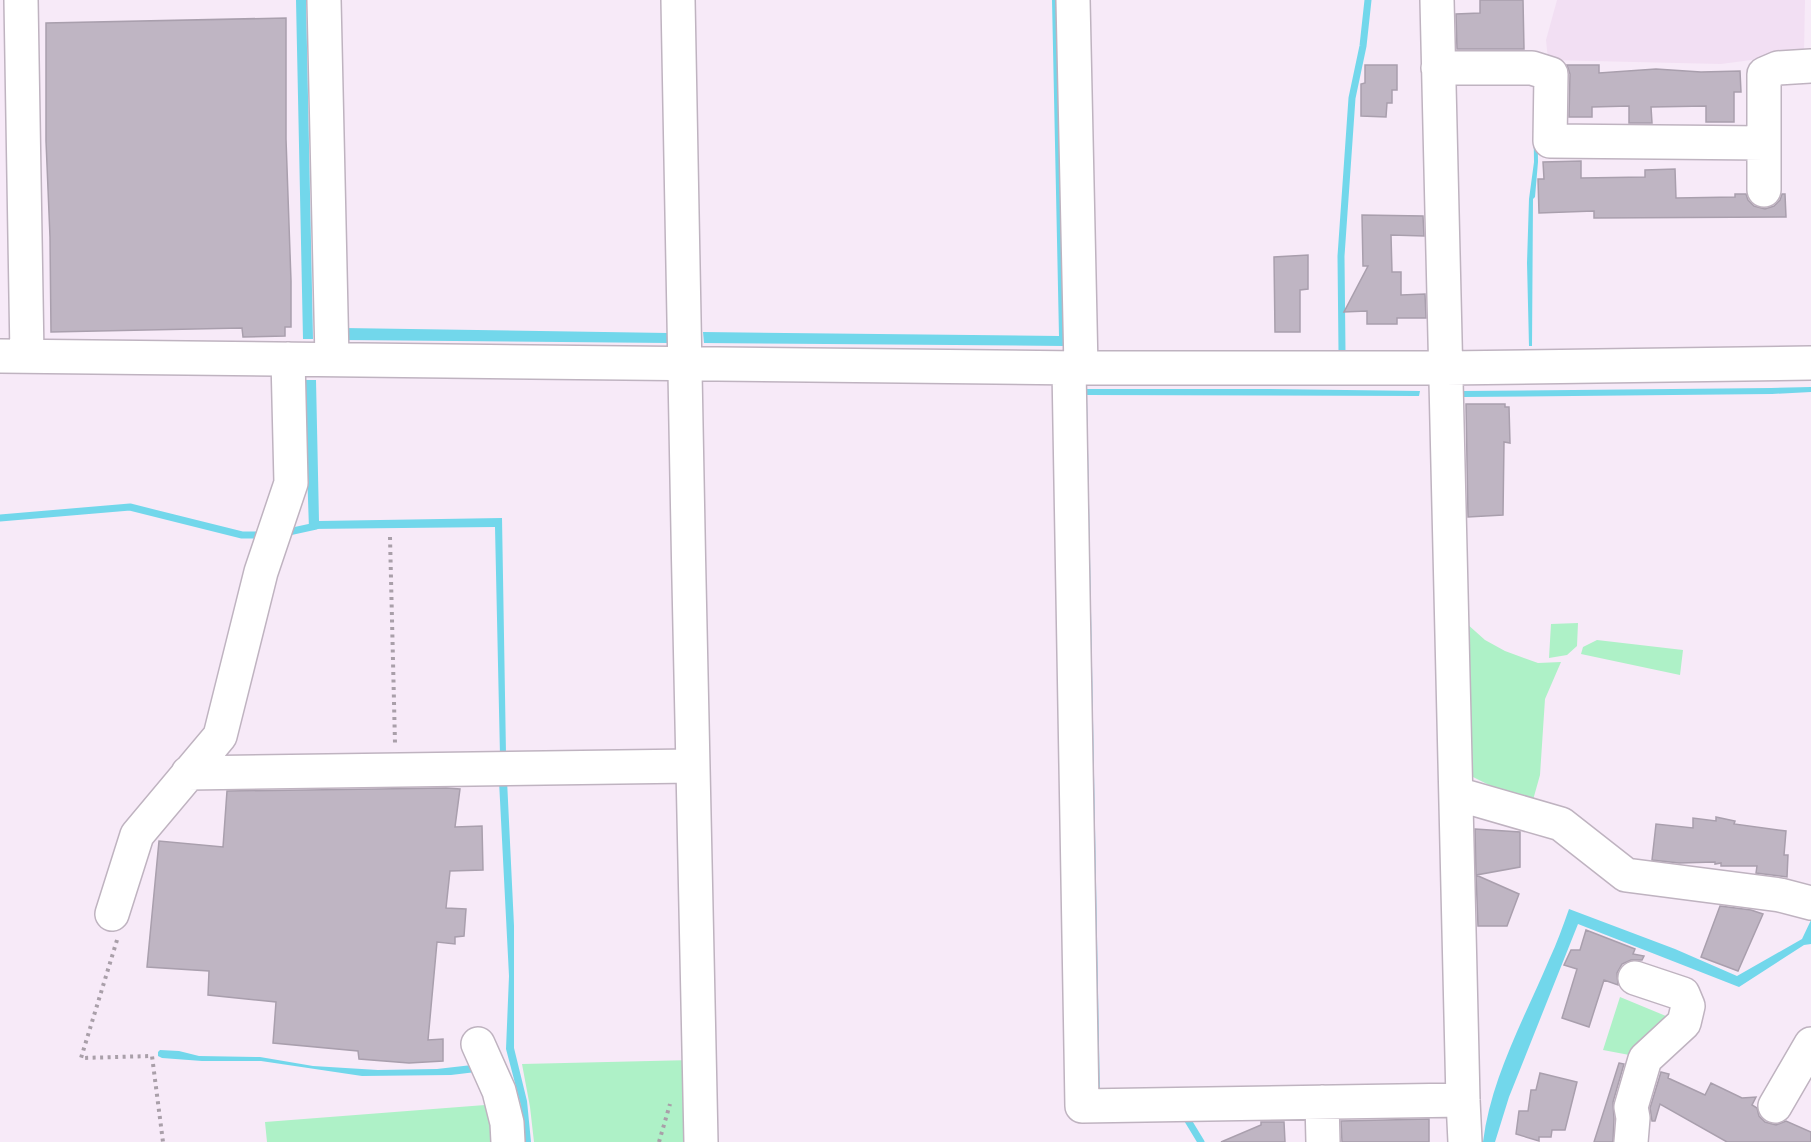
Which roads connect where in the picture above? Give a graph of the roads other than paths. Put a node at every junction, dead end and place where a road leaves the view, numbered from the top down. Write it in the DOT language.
graph roads {
  1 [pos="21,0"];
  2 [pos="324,0"];
  3 [pos="678,0"];
  4 [pos="1073,0"];
  5 [pos="1437,0"];
  6 [pos="1811,66"];
  7 [pos="1438,68"];
  8 [pos="1764,143"];
  9 [pos="1764,190"];
  10 [pos="14,356"];
  11 [pos="288,359"];
  12 [pos="332,359"];
  13 [pos="686,363"];
  14 [pos="1811,363"];
  15 [pos="1075,368"];
  16 [pos="1446,368"];
  17 [pos="692,766"];
  18 [pos="188,773"];
  19 [pos="1457,794"];
  20 [pos="1811,903"];
  21 [pos="113,909"];
  22 [pos="1635,978"];
  23 [pos="478,1044"];
  24 [pos="1811,1044"];
  25 [pos="1463,1100"];
  26 [pos="1322,1102"];
  27 [pos="1775,1106"];
  28 [pos="508,1142"];
  29 [pos="701,1142"];
  30 [pos="1323,1142"];
  31 [pos="1465,1142"];
  32 [pos="1631,1142"];
  1 -- 10 [label="street"];
  2 -- 12 [label="street"];
  3 -- 13 [label="street"];
  4 -- 15 [label="street"];
  5 -- 7 [label="street"];
  6 -- 8 [label="street"];
  7 -- 8 [label="street"];
  7 -- 16 [label="street"];
  8 -- 9 [label="street"];
  10 -- 11 [label="street"];
  11 -- 12 [label="street"];
  11 -- 18 [label="street"];
  12 -- 13 [label="street"];
  13 -- 15 [label="street"];
  13 -- 17 [label="street"];
  14 -- 16 [label="street"];
  15 -- 16 [label="street"];
  15 -- 26 [label="street"];
  16 -- 19 [label="street"];
  17 -- 18 [label="street"];
  17 -- 29 [label="street"];
  18 -- 21 [label="street"];
  19 -- 20 [label="street"];
  19 -- 25 [label="street"];
  22 -- 32 [label="street"];
  23 -- 28 [label="street"];
  24 -- 27 [label="street"];
  25 -- 26 [label="street"];
  25 -- 31 [label="street"];
  26 -- 30 [label="street"];
}
